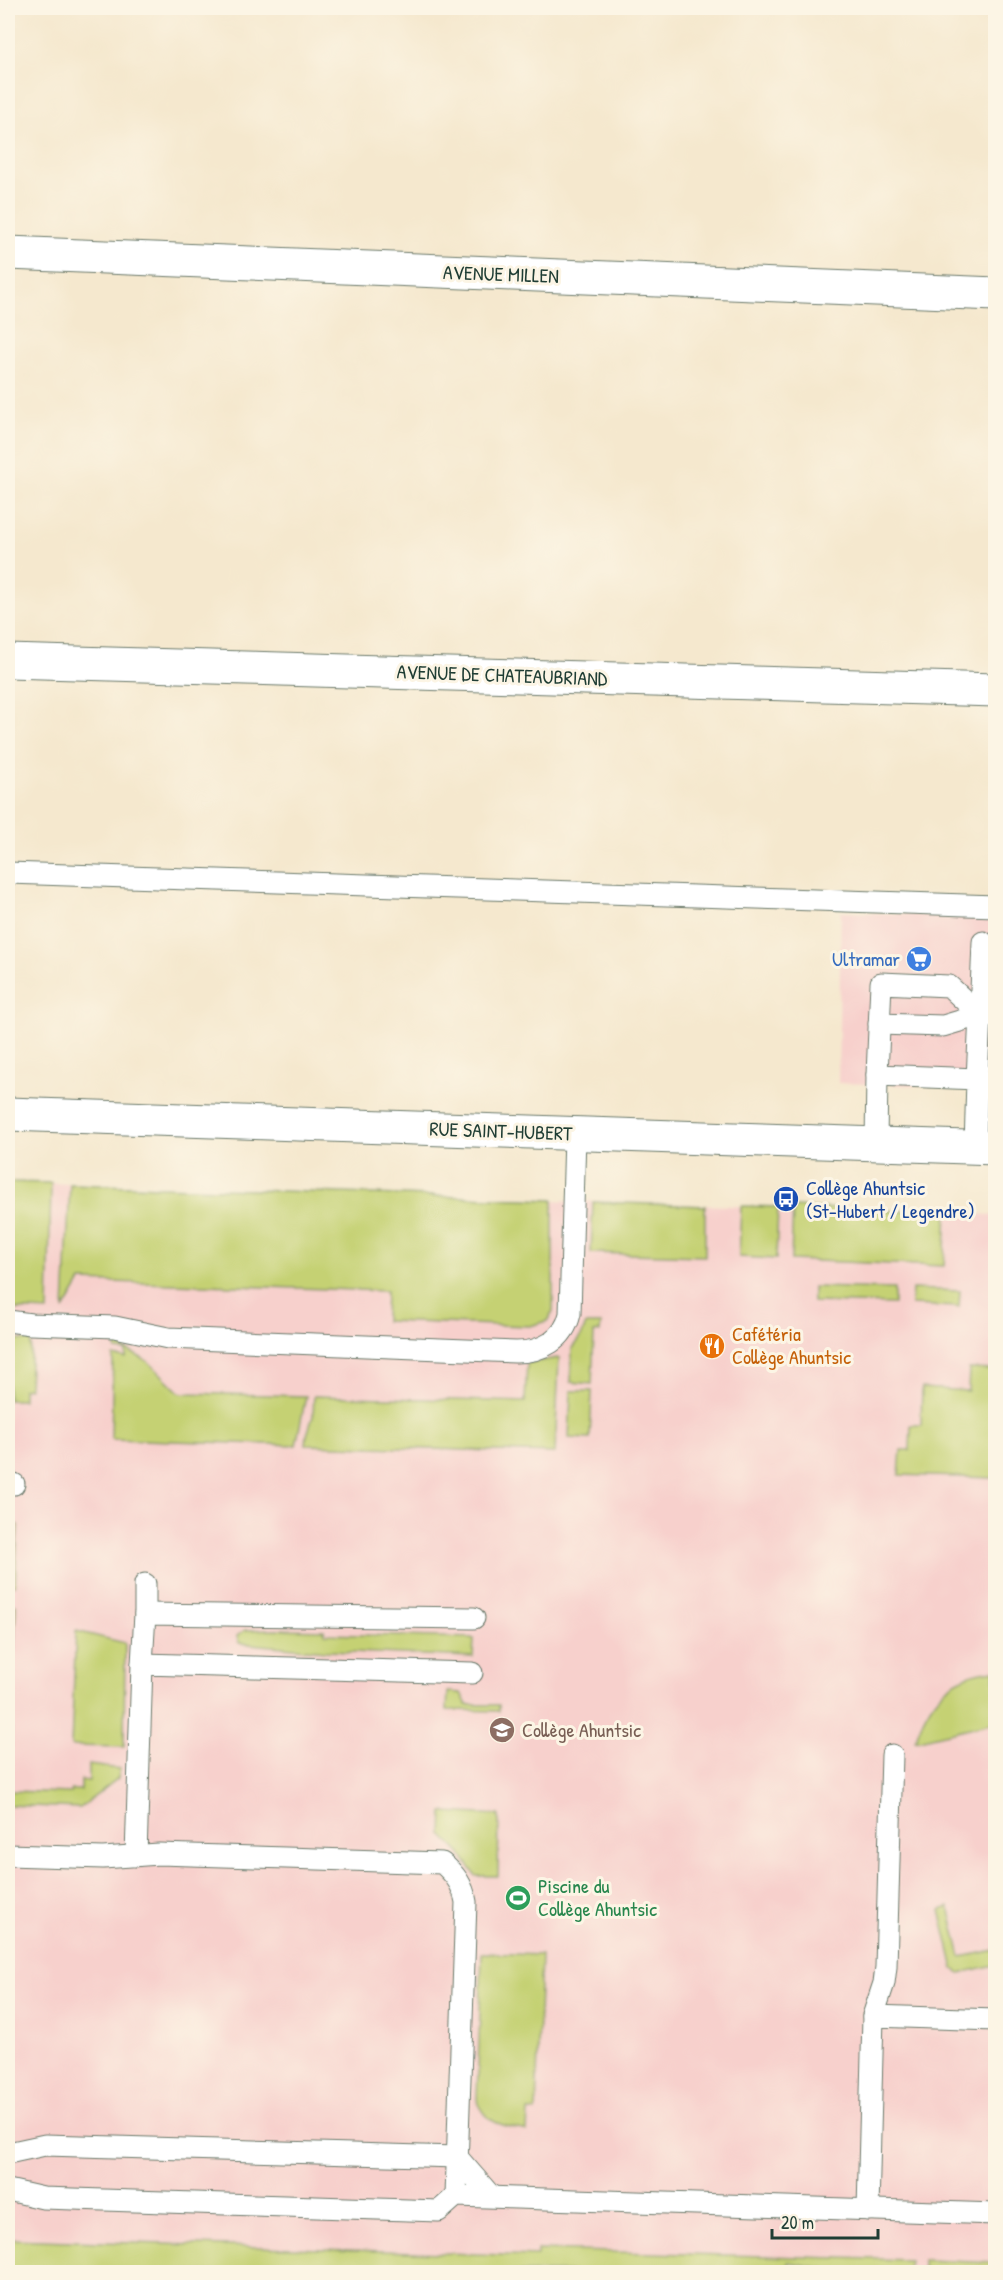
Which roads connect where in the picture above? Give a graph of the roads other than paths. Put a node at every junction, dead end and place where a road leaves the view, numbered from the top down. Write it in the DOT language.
graph roads {
  1 [pos="8,254"];
  2 [pos="996,294"];
  3 [pos="8,661"];
  4 [pos="996,690"];
  5 [pos="8,873"];
  6 [pos="996,906"];
  7 [pos="983,942"];
  8 [pos="988,1016"];
  9 [pos="879,1024"];
  10 [pos="877,1075"];
  11 [pos="977,1079"];
  12 [pos="8,1114"];
  13 [pos="575,1135"];
  14 [pos="876,1144"];
  15 [pos="985,1147"];
  16 [pos="8,1321"];
  17 [pos="146,1584"];
  18 [pos="145,1614"];
  19 [pos="474,1618"];
  20 [pos="142,1664"];
  21 [pos="472,1673"];
  22 [pos="892,1755"];
  23 [pos="8,1855"];
  24 [pos="136,1856"];
  25 [pos="873,2016"];
  26 [pos="996,2020"];
  27 [pos="8,2153"];
  28 [pos="457,2157"];
  29 [pos="8,2190"];
  30 [pos="456,2196"];
  31 [pos="491,2196"];
  32 [pos="868,2210"];
  33 [pos="996,2214"];
  1 -- 2 [label="street, AVENUE MILLEN"];
  3 -- 4 [label="street, AVENUE DE CHATEAUBRIAND"];
  5 -- 6 [label="lane"];
  7 -- 8 [label="lane"];
  8 -- 9 [label="lane"];
  8 -- 9 [label="lane"];
  8 -- 11 [label="lane"];
  9 -- 10 [label="lane"];
  10 -- 11 [label="lane"];
  10 -- 14 [label="lane"];
  11 -- 15 [label="lane"];
  12 -- 13 [label="street, RUE SAINT-HUBERT"];
  13 -- 14 [label="street, RUE SAINT-HUBERT"];
  13 -- 16 [label="lane"];
  14 -- 15 [label="street, RUE SAINT-HUBERT"];
  17 -- 18 [label="lane"];
  18 -- 19 [label="lane"];
  18 -- 20 [label="lane"];
  20 -- 21 [label="lane"];
  20 -- 24 [label="lane"];
  22 -- 25 [label="lane"];
  23 -- 24 [label="lane"];
  24 -- 28 [label="lane"];
  25 -- 26 [label="lane"];
  25 -- 32 [label="lane"];
  27 -- 28 [label="lane"];
  28 -- 30 [label="lane"];
  28 -- 31 [label="lane"];
  29 -- 30 [label="lane"];
  30 -- 31 [label="lane"];
  31 -- 32 [label="lane"];
  32 -- 33 [label="lane"];
}
